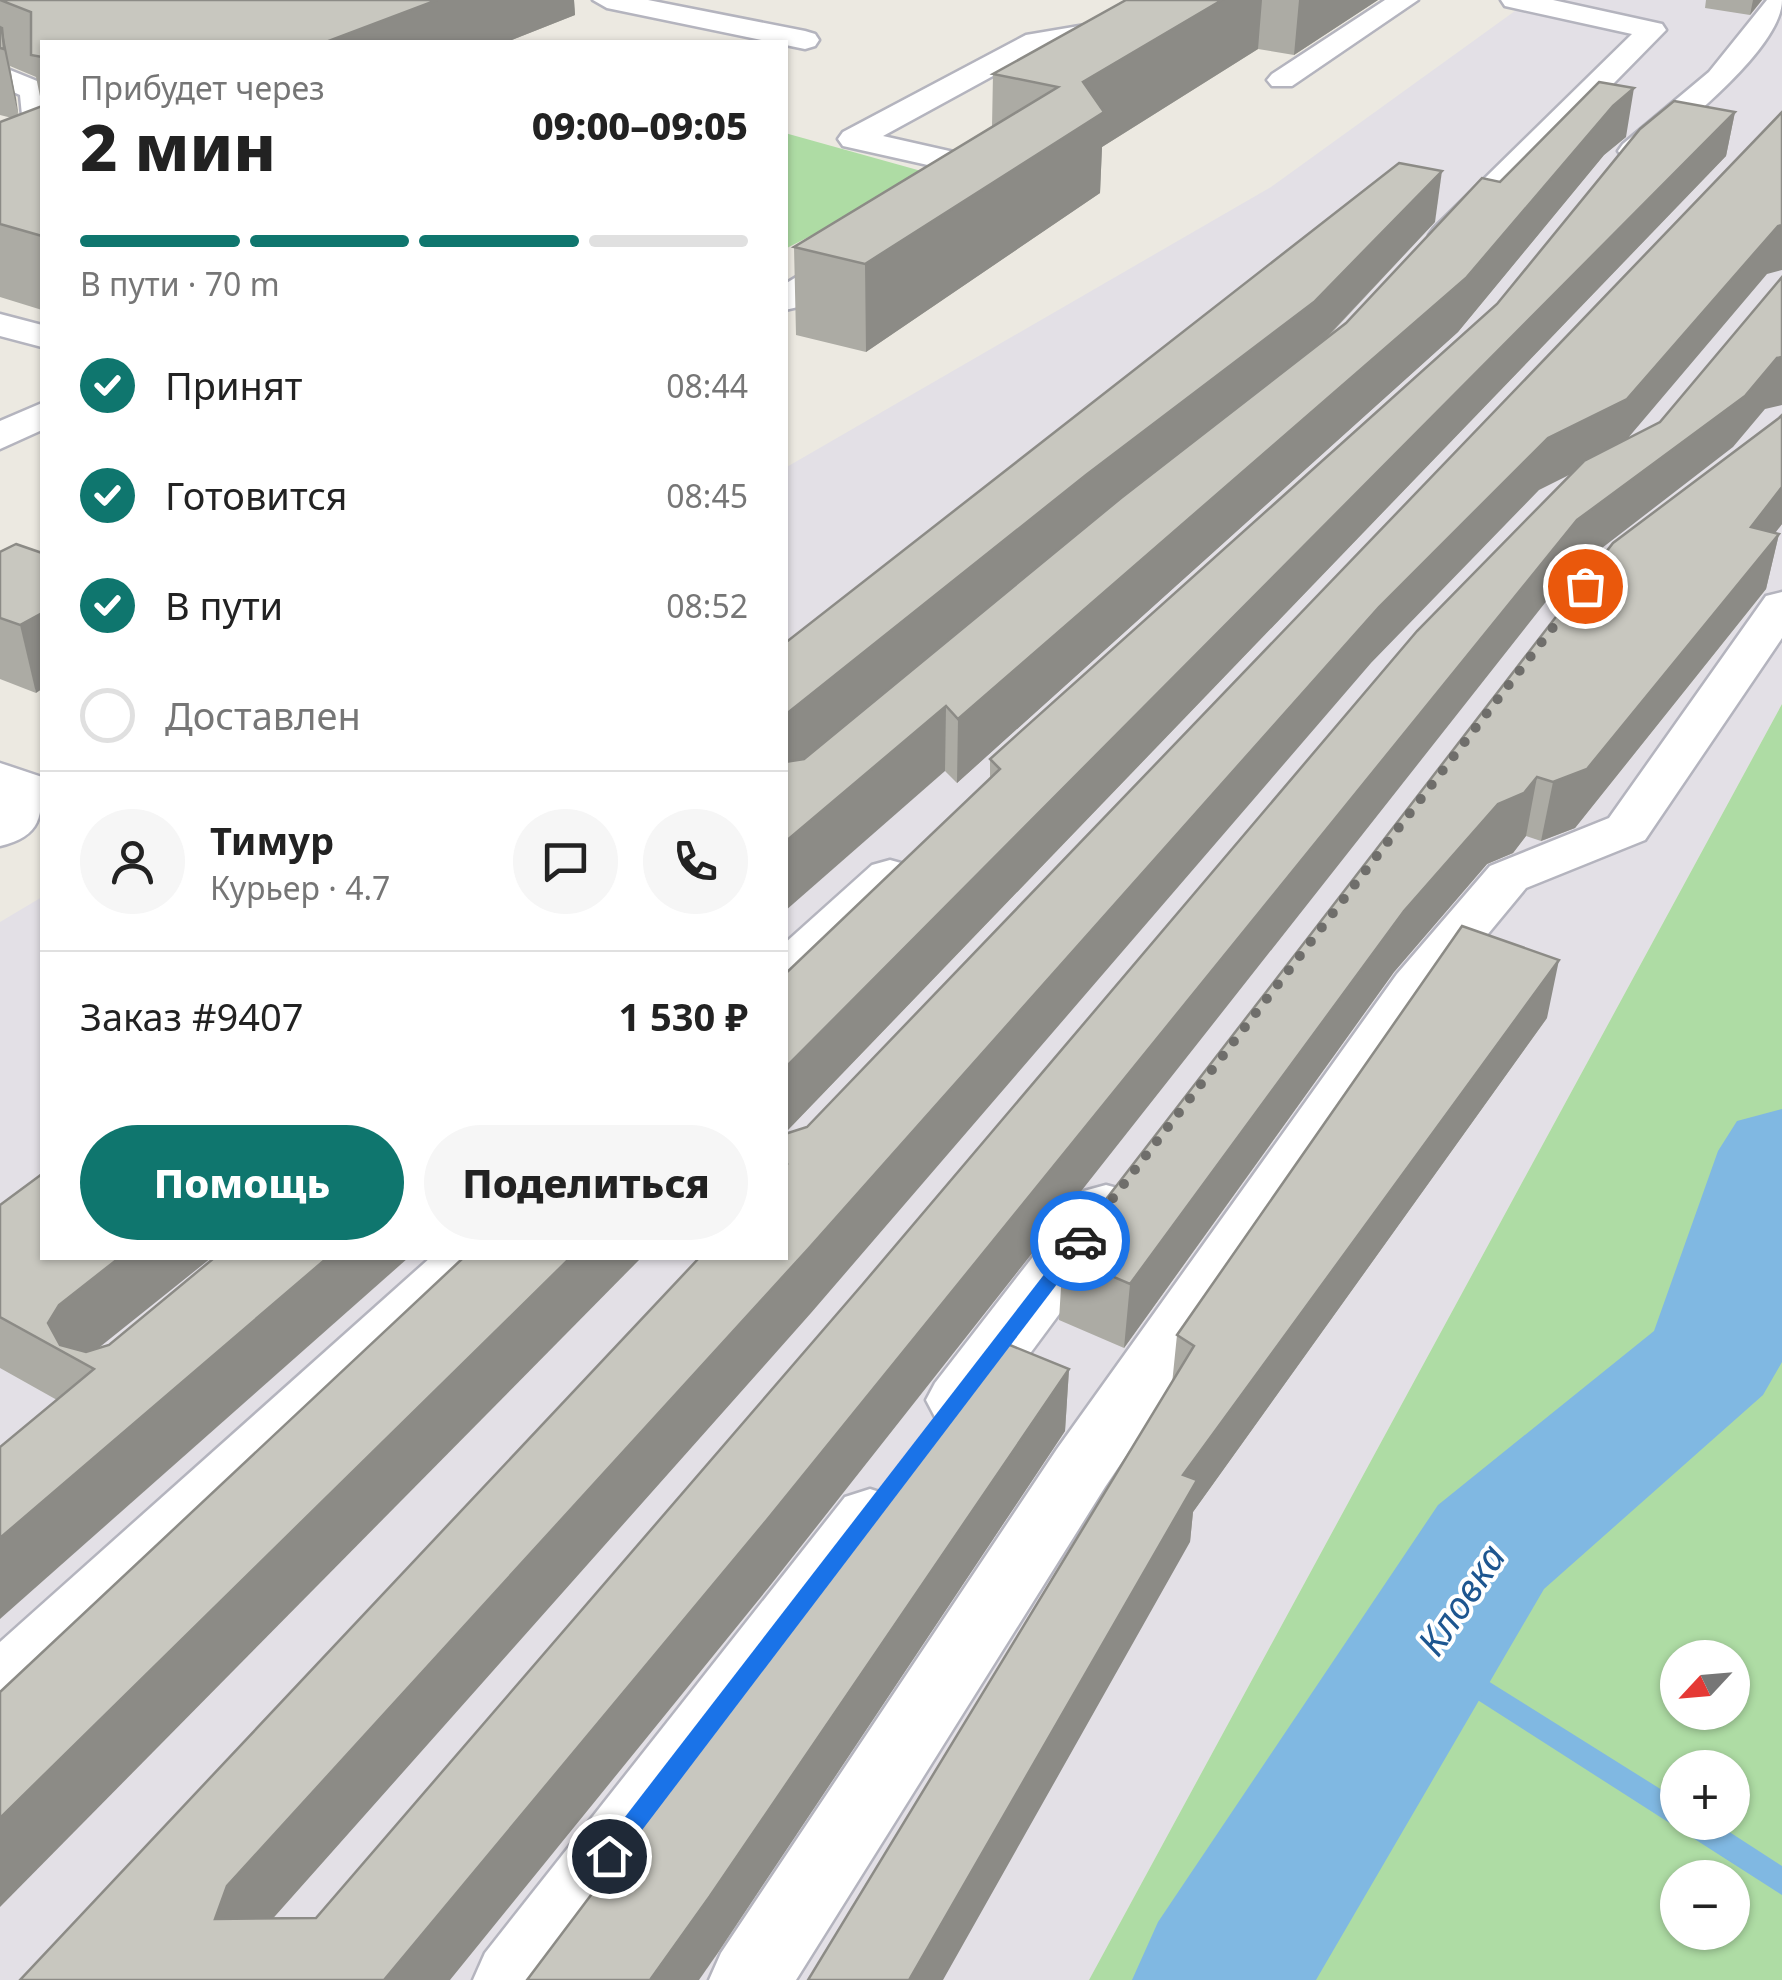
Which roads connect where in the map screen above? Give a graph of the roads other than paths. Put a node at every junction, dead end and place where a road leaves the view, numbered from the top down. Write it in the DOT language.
graph roads {
  1 [pos="607,0"];
  2 [pos="1204,0"];
  3 [pos="1404,0"];
  4 [pos="1514,0"];
  5 [pos="1782,0"];
  6 [pos="788,49"];
  7 [pos="0,75"];
  8 [pos="1282,80"];
  9 [pos="40,91"];
  10 [pos="1606,179"];
  11 [pos="1492,189"];
  12 [pos="1433,196"];
  13 [pos="947,200"];
  14 [pos="882,240"];
  15 [pos="1424,258"];
  16 [pos="788,296"];
  17 [pos="0,324"];
  18 [pos="40,335"];
  19 [pos="40,416"];
  20 [pos="0,436"];
  21 [pos="1782,605"];
  22 [pos="0,778"];
  23 [pos="0,831"];
  24 [pos="914,854"];
  25 [pos="788,969"];
  26 [pos="1143,1158"];
  27 [pos="466,1260"];
  28 [pos="0,1687"];
  29 [pos="514,1980"];
  30 [pos="750,1980"];
  1 -- 6 [label="street"];
  2 -- 13 [label="street"];
  3 -- 8 [label="street"];
  4 -- 11 [label="street"];
  5 -- 10 [label="street"];
  7 -- 9 [label="street"];
  11 -- 12 [label="street"];
  11 -- 15 [label="street"];
  14 -- 16 [label="street"];
  17 -- 18 [label="street"];
  19 -- 20 [label="street"];
  21 -- 30 [label="street"];
  22 -- 23 [label="street"];
  24 -- 25 [label="street"];
  26 -- 29 [label="street"];
  27 -- 28 [label="street"];
}
